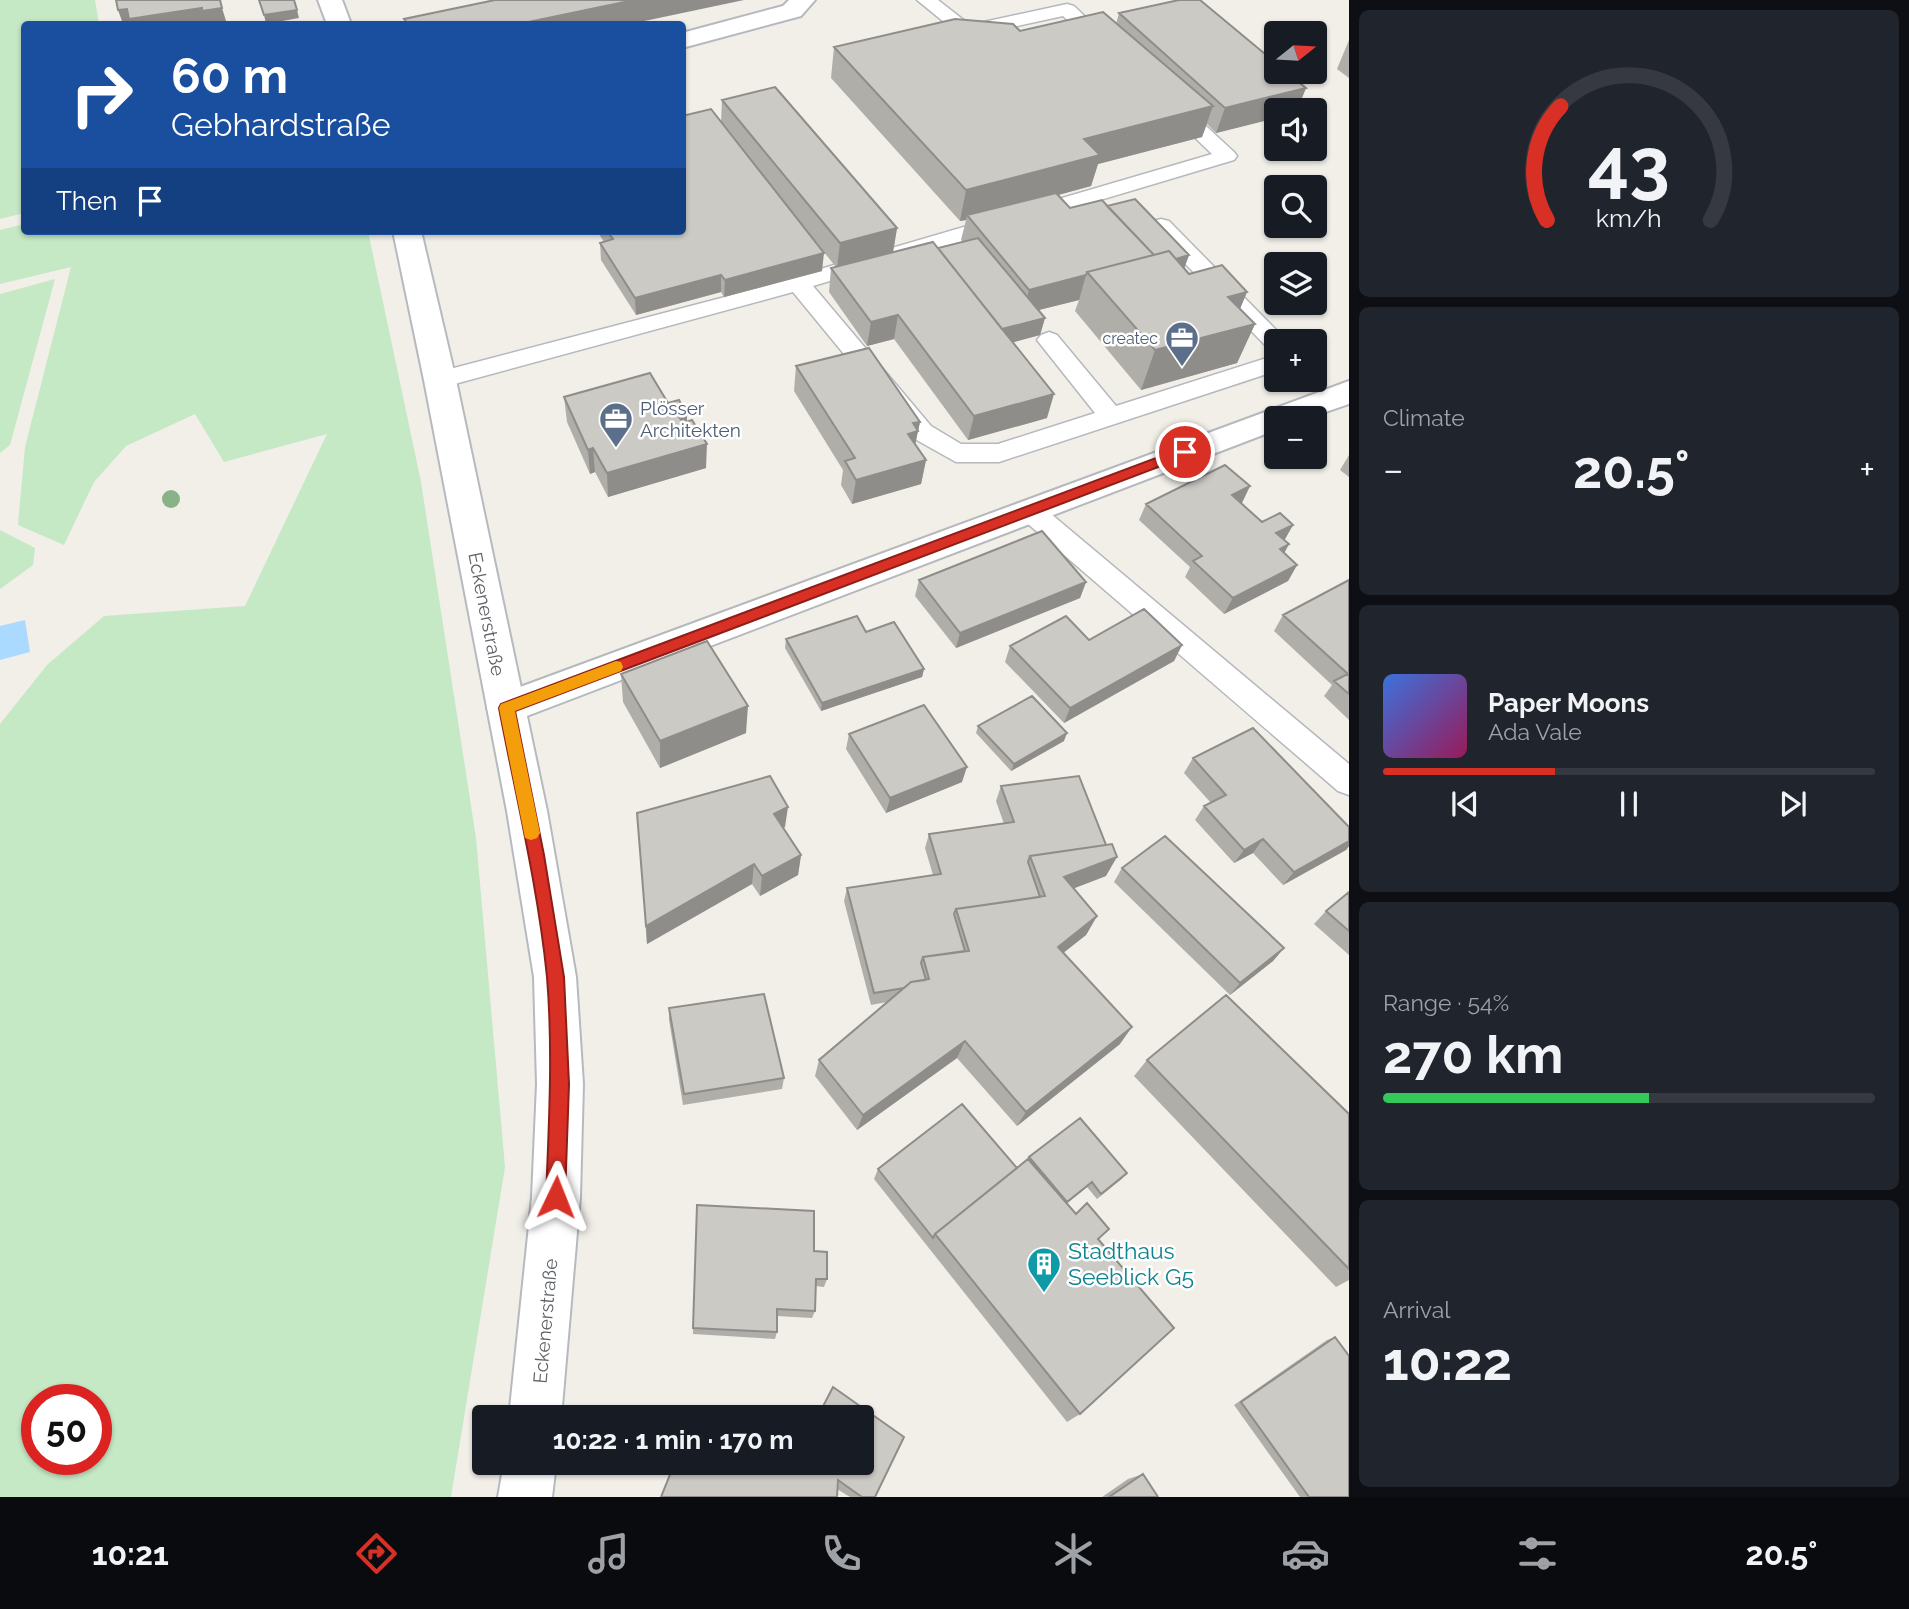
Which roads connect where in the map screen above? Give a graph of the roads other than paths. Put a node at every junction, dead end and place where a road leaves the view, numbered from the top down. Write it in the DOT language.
graph roads {
  1 [pos="330,0"];
  2 [pos="803,0"];
  3 [pos="926,0"];
  4 [pos="338,21"];
  5 [pos="686,40"];
  6 [pos="1117,56"];
  7 [pos="1157,92"];
  8 [pos="1122,187"];
  9 [pos="408,235"];
  10 [pos="797,283"];
  11 [pos="1264,332"];
  12 [pos="1049,340"];
  13 [pos="1264,367"];
  14 [pos="440,380"];
  15 [pos="1349,392"];
  16 [pos="1310,406"];
  17 [pos="1111,416"];
  18 [pos="1264,422"];
  19 [pos="1029,510"];
  20 [pos="506,708"];
  21 [pos="1349,782"];
  22 [pos="537,1405"];
  23 [pos="529,1475"];
  24 [pos="526,1497"];
  1 -- 4 [label="main road"];
  2 -- 5 [label="main road"];
  3 -- 6 [label="lane"];
  7 -- 8 [label="lane"];
  8 -- 10 [label="lane"];
  8 -- 11 [label="lane"];
  9 -- 14 [label="main road, Eckenerstraße"];
  10 -- 14 [label="lane"];
  10 -- 17 [label="lane"];
  12 -- 17 [label="lane"];
  13 -- 17 [label="lane"];
  14 -- 20 [label="main road, Eckenerstraße"];
  15 -- 16 [label="main road"];
  18 -- 19 [label="main road"];
  19 -- 20 [label="main road"];
  19 -- 21 [label="lane"];
  20 -- 22 [label="main road, Eckenerstraße"];
  23 -- 24 [label="main road"];
}
